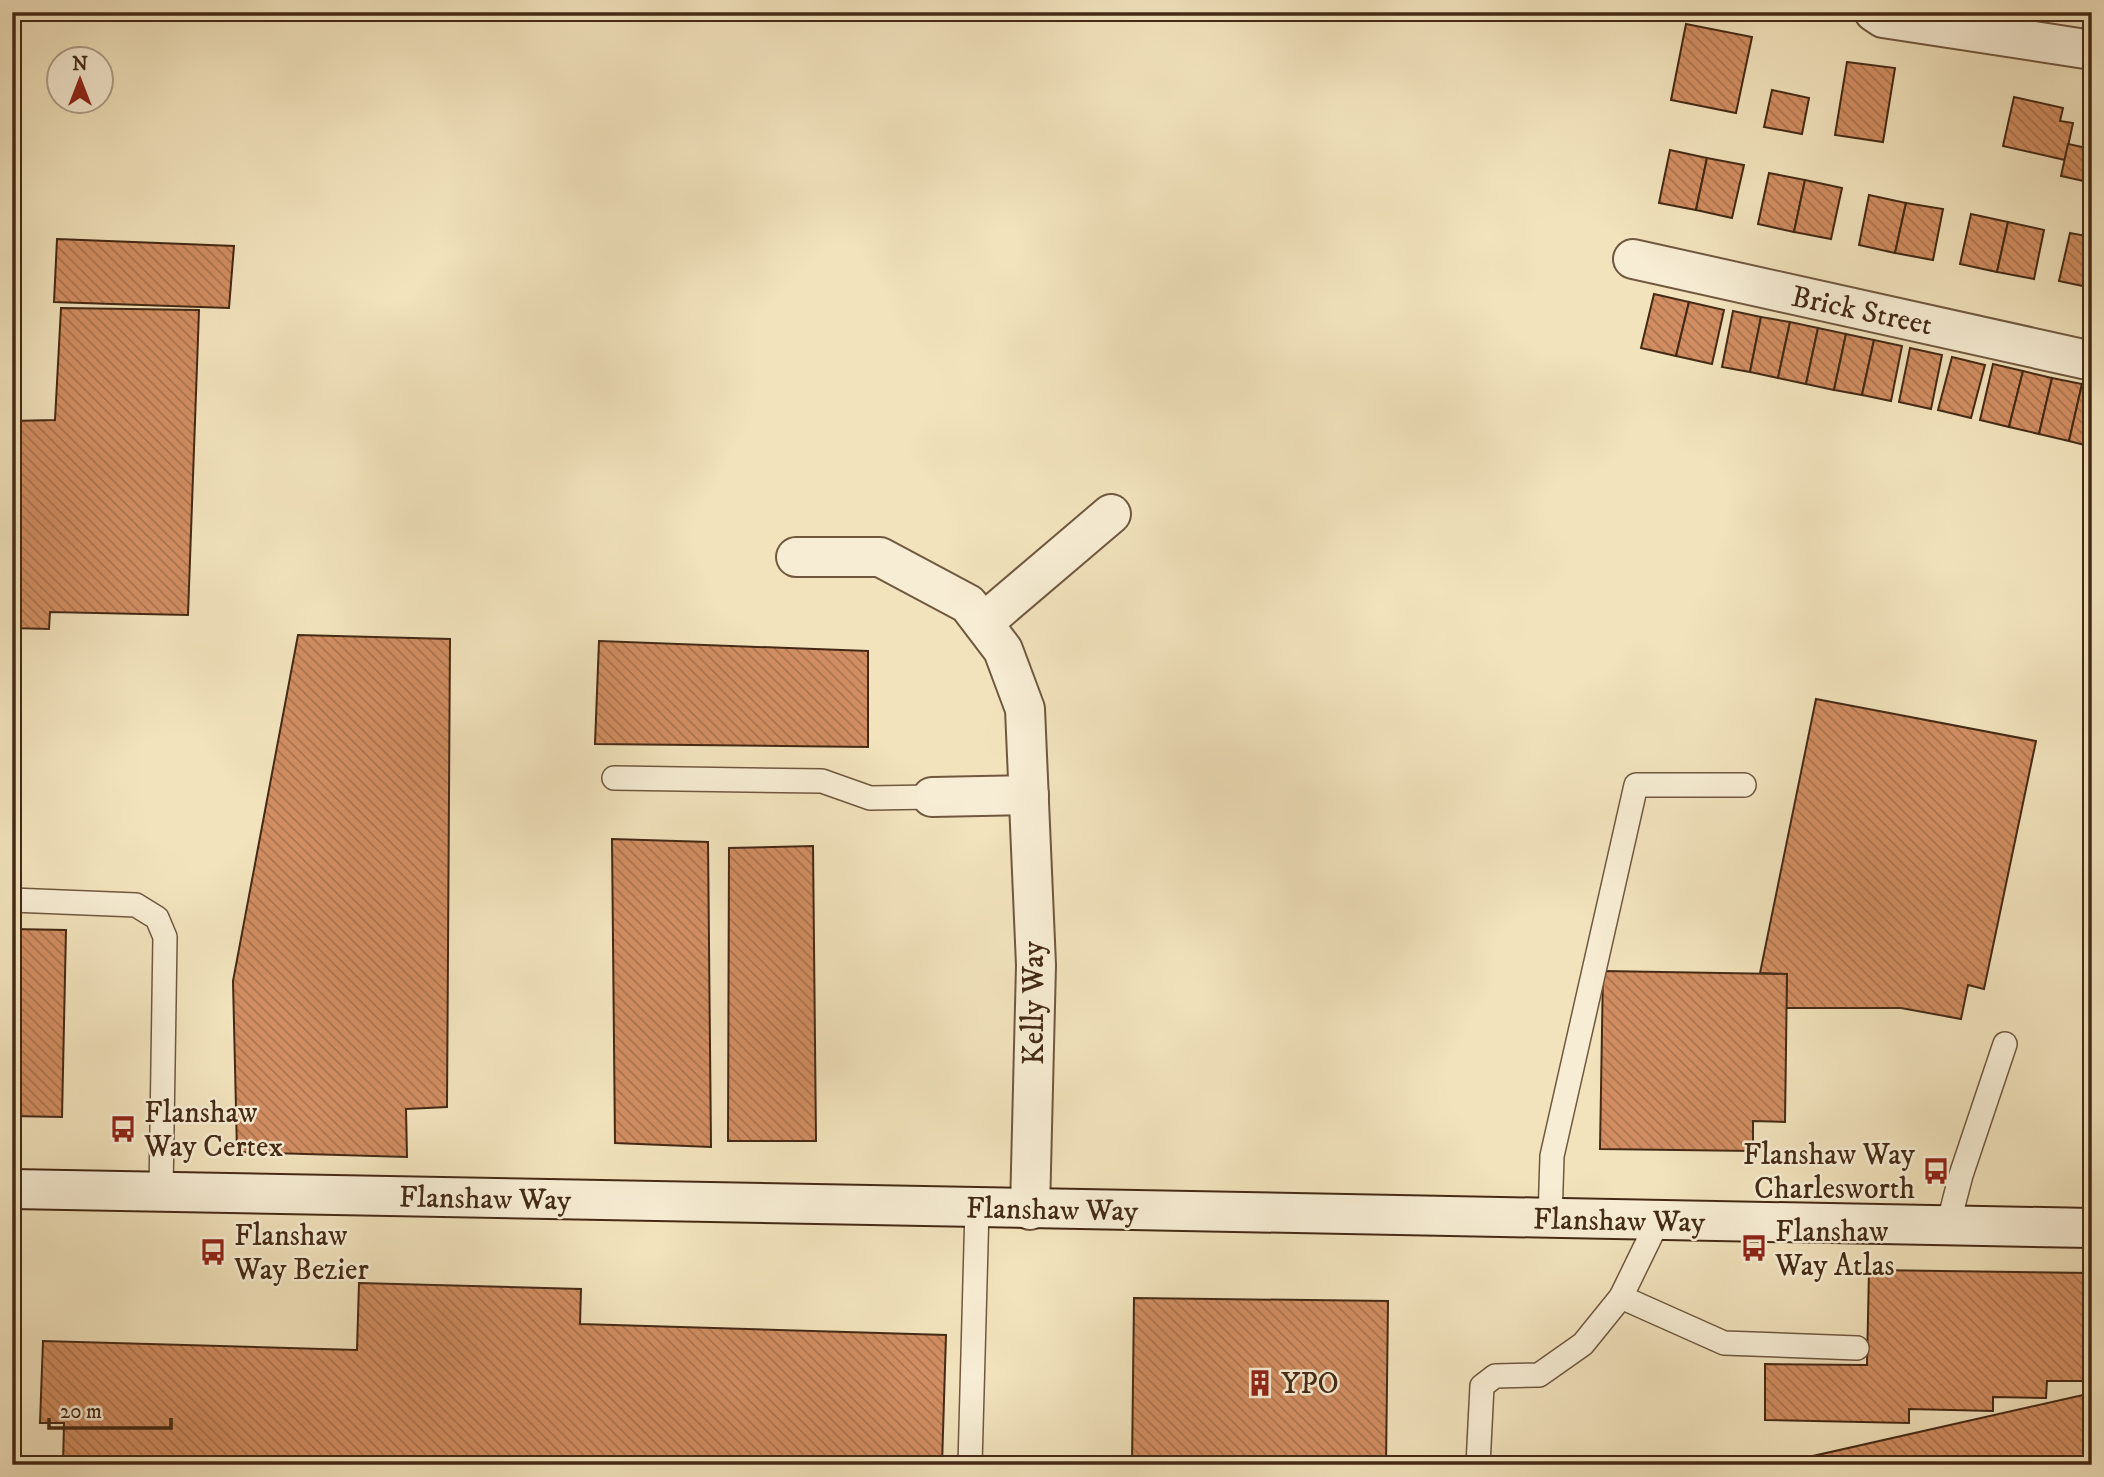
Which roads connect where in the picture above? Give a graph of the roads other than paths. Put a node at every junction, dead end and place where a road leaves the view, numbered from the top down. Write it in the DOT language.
graph roads {
  1 [pos="1874,12"];
  2 [pos="2092,50"];
  3 [pos="1633,259"];
  4 [pos="2092,360"];
  5 [pos="1111,514"];
  6 [pos="796,557"];
  7 [pos="983,623"];
  8 [pos="614,778"];
  9 [pos="1744,785"];
  10 [pos="1029,795"];
  11 [pos="932,797"];
  12 [pos="12,900"];
  13 [pos="2005,1044"];
  14 [pos="12,1189"];
  15 [pos="161,1192"];
  16 [pos="977,1208"];
  17 [pos="1030,1210"];
  18 [pos="1550,1219"];
  19 [pos="1658,1221"];
  20 [pos="1948,1226"];
  21 [pos="2092,1228"];
  22 [pos="1621,1297"];
  23 [pos="1857,1348"];
  24 [pos="970,1465"];
  25 [pos="1478,1465"];
  1 -- 2 [label="street"];
  3 -- 4 [label="street, Brick Street"];
  5 -- 7 [label="street"];
  6 -- 7 [label="street, Kelly Way"];
  7 -- 10 [label="street, Kelly Way"];
  8 -- 11 [label="lane"];
  9 -- 18 [label="lane"];
  10 -- 11 [label="street"];
  10 -- 17 [label="street, Kelly Way"];
  12 -- 15 [label="lane"];
  13 -- 20 [label="lane"];
  14 -- 15 [label="street, Flanshaw Way"];
  15 -- 16 [label="street, Flanshaw Way"];
  16 -- 17 [label="street, Flanshaw Way"];
  16 -- 24 [label="lane"];
  17 -- 18 [label="street, Flanshaw Way"];
  18 -- 19 [label="street, Flanshaw Way"];
  19 -- 20 [label="street, Flanshaw Way"];
  19 -- 22 [label="lane"];
  20 -- 21 [label="street, Flanshaw Way"];
  22 -- 23 [label="lane"];
  22 -- 25 [label="lane"];
}
